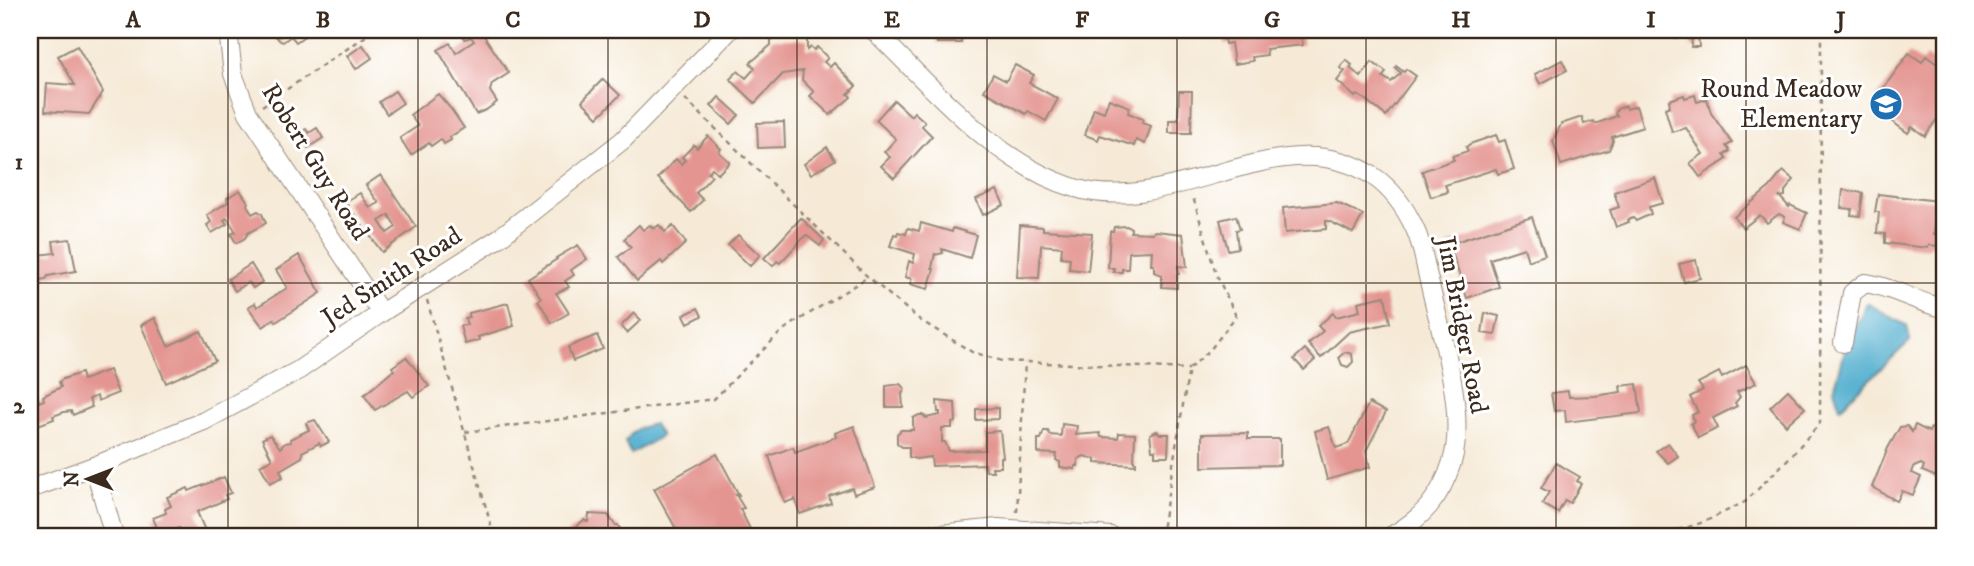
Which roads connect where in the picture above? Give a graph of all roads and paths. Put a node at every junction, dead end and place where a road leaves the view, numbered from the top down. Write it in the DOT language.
graph roads {
  1 [pos="228,30"];
  2 [pos="375,30"];
  3 [pos="730,30"];
  4 [pos="873,30"];
  5 [pos="1821,30"];
  6 [pos="684,98"];
  7 [pos="253,120"];
  8 [pos="1188,182"];
  9 [pos="868,278"];
  10 [pos="423,288"];
  11 [pos="1944,308"];
  12 [pos="381,313"];
  13 [pos="1843,343"];
  14 [pos="1024,362"];
  15 [pos="1189,369"];
  16 [pos="465,432"];
  17 [pos="94,467"];
  18 [pos="30,489"];
  19 [pos="1016,530"];
  20 [pos="114,536"];
  21 [pos="494,536"];
  22 [pos="921,536"];
  23 [pos="1100,536"];
  24 [pos="1161,536"];
  25 [pos="1391,536"];
  26 [pos="1658,536"];
  1 -- 7 [label="street, Robert Guy Road"];
  2 -- 7 [label="path"];
  3 -- 10 [label="street, Jed Smith Road"];
  4 -- 8 [label="street, Jim Bridger Road"];
  5 -- 26 [label="path"];
  6 -- 9 [label="path"];
  7 -- 12 [label="street, Robert Guy Road"];
  8 -- 15 [label="path"];
  8 -- 25 [label="street, Jim Bridger Road"];
  9 -- 14 [label="path"];
  9 -- 16 [label="path"];
  10 -- 12 [label="street, Jed Smith Road"];
  10 -- 16 [label="path"];
  11 -- 13 [label="street"];
  12 -- 17 [label="street, Jed Smith Road"];
  14 -- 15 [label="path"];
  14 -- 19 [label="path"];
  15 -- 24 [label="path"];
  16 -- 21 [label="path"];
  17 -- 18 [label="street, Jed Smith Road"];
  17 -- 20 [label="street"];
  19 -- 22 [label="street"];
  19 -- 23 [label="street"];
}
